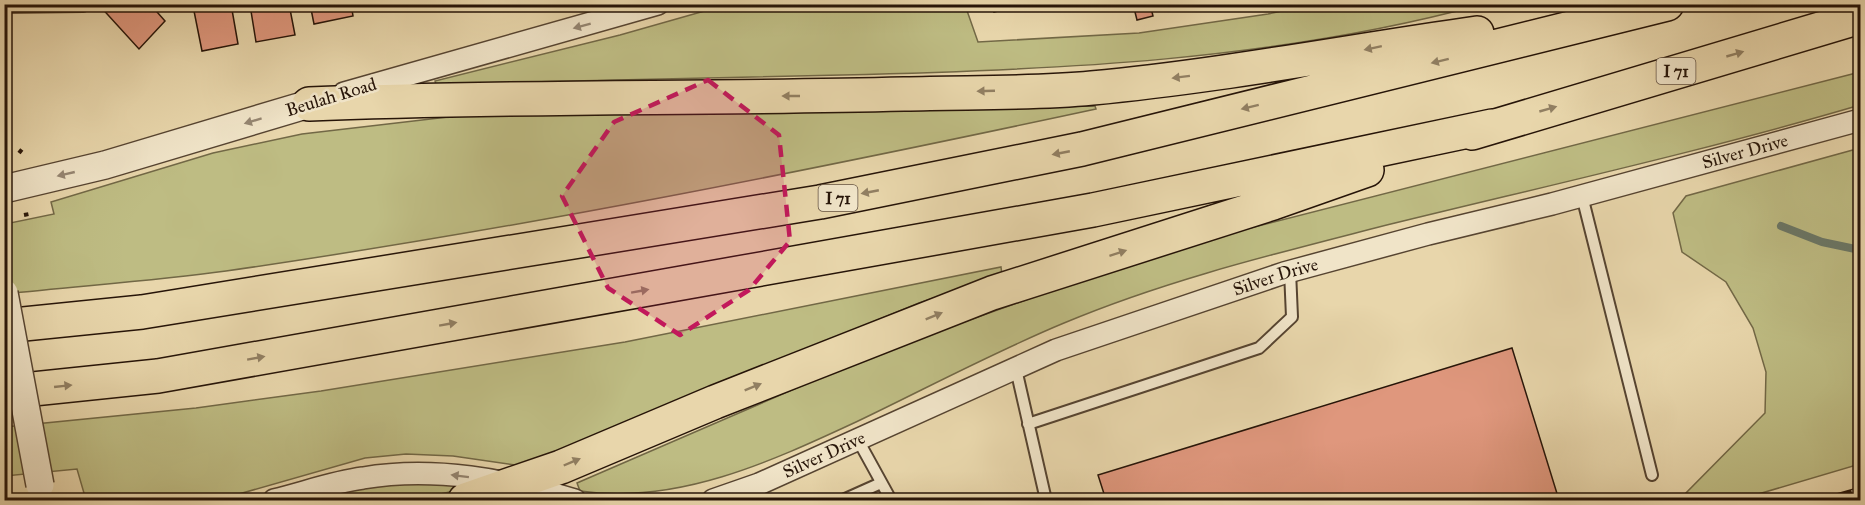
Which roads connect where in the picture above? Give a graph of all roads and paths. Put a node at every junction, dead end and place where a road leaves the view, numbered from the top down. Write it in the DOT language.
graph roads {
  1 [pos="658,4"];
  2 [pos="82,6"];
  3 [pos="1664,6"];
  4 [pos="4,7"];
  5 [pos="1860,16"];
  6 [pos="309,104"];
  7 [pos="1860,120"];
  8 [pos="1492,126"];
  9 [pos="23,148"];
  10 [pos="19,153"];
  11 [pos="4,189"];
  12 [pos="1582,196"];
  13 [pos="1290,271"];
  14 [pos="4,293"];
  15 [pos="4,326"];
  16 [pos="1016,369"];
  17 [pos="4,392"];
  18 [pos="1028,424"];
  19 [pos="858,440"];
  20 [pos="1652,475"];
  21 [pos="518,483"];
  22 [pos="881,483"];
  23 [pos="42,493"];
  24 [pos="274,501"];
  25 [pos="465,501"];
  26 [pos="575,501"];
  27 [pos="714,501"];
  28 [pos="843,501"];
  29 [pos="891,501"];
  30 [pos="1046,501"];
  1 -- 6 [label="street, Beulah Road, one-way"];
  2 -- 4 [label="lane"];
  3 -- 6 [label="highway, one-way"];
  3 -- 15 [label="highway, I 71, one-way"];
  8 -- 5 [label="highway, I 71, one-way"];
  6 -- 11 [label="street, Beulah Road, one-way"];
  7 -- 12 [label="street, Silver Drive"];
  17 -- 8 [label="highway, I 71, one-way"];
  21 -- 8 [label="highway, one-way"];
  9 -- 10 [label="path"];
  12 -- 13 [label="street, Silver Drive"];
  12 -- 20 [label="lane"];
  13 -- 16 [label="street, Silver Drive"];
  13 -- 18 [label="lane"];
  14 -- 23 [label="street, bridge"];
  16 -- 18 [label="lane"];
  16 -- 19 [label="street, Silver Drive"];
  18 -- 30 [label="lane"];
  19 -- 22 [label="lane"];
  19 -- 27 [label="street, Silver Drive"];
  21 -- 24 [label="street, one-way"];
  21 -- 25 [label="highway"];
  21 -- 26 [label="street"];
  22 -- 28 [label="lane"];
  22 -- 29 [label="lane"];
}
